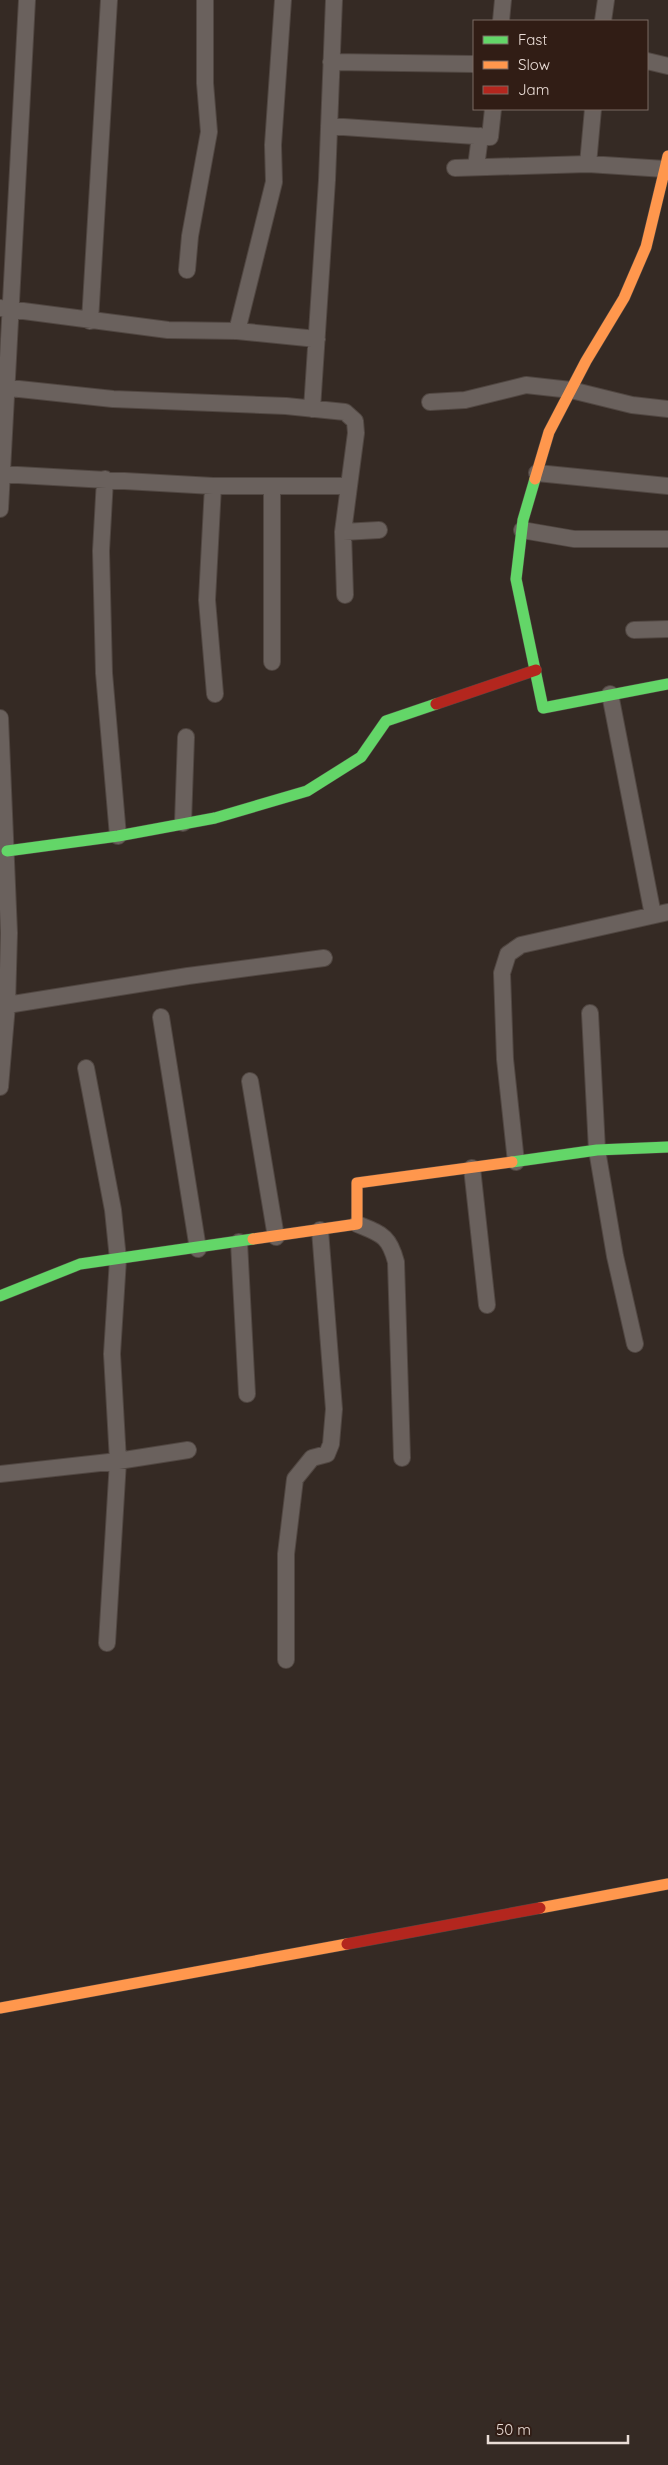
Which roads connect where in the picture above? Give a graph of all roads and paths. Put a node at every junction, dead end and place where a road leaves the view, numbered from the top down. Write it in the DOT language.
graph roads {
  1 [pos="27,0"];
  2 [pos="110,0"];
  3 [pos="205,0"];
  4 [pos="283,0"];
  5 [pos="334,0"];
  6 [pos="503,0"];
  7 [pos="606,0"];
  8 [pos="501,20"];
  9 [pos="603,20"];
  10 [pos="648,61"];
  11 [pos="331,62"];
  12 [pos="473,64"];
  13 [pos="668,66"];
  14 [pos="493,110"];
  15 [pos="593,110"];
  16 [pos="329,126"];
  17 [pos="480,136"];
  18 [pos="588,164"];
  19 [pos="476,167"];
  20 [pos="455,168"];
  21 [pos="666,173"];
  22 [pos="187,270"];
  23 [pos="6,310"];
  24 [pos="90,321"];
  25 [pos="237,331"];
  26 [pos="317,339"];
  27 [pos="4,387"];
  28 [pos="571,390"];
  29 [pos="430,402"];
  30 [pos="668,408"];
  31 [pos="312,409"];
  32 [pos="537,473"];
  33 [pos="1,474"];
  34 [pos="105,479"];
  35 [pos="213,486"];
  36 [pos="349,486"];
  37 [pos="668,486"];
  38 [pos="272,487"];
  39 [pos="0,509"];
  40 [pos="379,530"];
  41 [pos="522,530"];
  42 [pos="343,532"];
  43 [pos="668,539"];
  44 [pos="345,595"];
  45 [pos="668,629"];
  46 [pos="634,630"];
  47 [pos="272,662"];
  48 [pos="536,670"];
  49 [pos="668,684"];
  50 [pos="215,694"];
  51 [pos="610,694"];
  52 [pos="0,718"];
  53 [pos="186,737"];
  54 [pos="2,808"];
  55 [pos="182,823"];
  56 [pos="118,836"];
  57 [pos="7,851"];
  58 [pos="4,901"];
  59 [pos="661,913"];
  60 [pos="324,958"];
  61 [pos="3,969"];
  62 [pos="7,1005"];
  63 [pos="590,1013"];
  64 [pos="161,1017"];
  65 [pos="86,1068"];
  66 [pos="250,1082"];
  67 [pos="0,1087"];
  68 [pos="668,1147"];
  69 [pos="597,1150"];
  70 [pos="516,1162"];
  71 [pos="472,1168"];
  72 [pos="357,1224"];
  73 [pos="320,1230"];
  74 [pos="276,1236"];
  75 [pos="239,1242"];
  76 [pos="198,1248"];
  77 [pos="118,1259"];
  78 [pos="0,1296"];
  79 [pos="487,1305"];
  80 [pos="635,1344"];
  81 [pos="247,1394"];
  82 [pos="188,1450"];
  83 [pos="402,1458"];
  84 [pos="118,1461"];
  85 [pos="0,1474"];
  86 [pos="107,1643"];
  87 [pos="286,1660"];
  88 [pos="668,1884"];
  89 [pos="0,2008"];
  1 -- 23 [label="street"];
  2 -- 24 [label="street"];
  3 -- 22 [label="street"];
  4 -- 25 [label="street"];
  5 -- 11 [label="street"];
  6 -- 8 [label="street"];
  7 -- 9 [label="street"];
  10 -- 13 [label="street"];
  11 -- 12 [label="street"];
  11 -- 16 [label="street"];
  14 -- 17 [label="street"];
  15 -- 18 [label="street"];
  16 -- 17 [label="street"];
  16 -- 26 [label="street"];
  17 -- 19 [label="street"];
  18 -- 19 [label="street"];
  18 -- 21 [label="street"];
  19 -- 20 [label="street"];
  21 -- 28 [label="street"];
  23 -- 24 [label="street"];
  23 -- 27 [label="street"];
  24 -- 25 [label="street"];
  25 -- 26 [label="street"];
  26 -- 31 [label="street"];
  27 -- 31 [label="street"];
  27 -- 33 [label="street"];
  28 -- 29 [label="street"];
  28 -- 30 [label="street"];
  28 -- 32 [label="street"];
  31 -- 36 [label="street"];
  32 -- 37 [label="street"];
  32 -- 41 [label="street"];
  33 -- 34 [label="street"];
  33 -- 39 [label="street"];
  34 -- 35 [label="street"];
  34 -- 56 [label="street"];
  35 -- 38 [label="street"];
  35 -- 50 [label="street"];
  36 -- 38 [label="street"];
  36 -- 42 [label="street"];
  38 -- 47 [label="street"];
  40 -- 42 [label="street"];
  41 -- 43 [label="street"];
  41 -- 48 [label="street"];
  42 -- 44 [label="street"];
  45 -- 46 [label="street"];
  48 -- 51 [label="street"];
  48 -- 55 [label="street"];
  49 -- 51 [label="street"];
  51 -- 59 [label="street"];
  52 -- 54 [label="street"];
  53 -- 55 [label="street"];
  54 -- 57 [label="street"];
  55 -- 56 [label="street"];
  56 -- 57 [label="street"];
  57 -- 58 [label="street"];
  58 -- 61 [label="street"];
  59 -- 70 [label="street"];
  60 -- 62 [label="street"];
  61 -- 62 [label="street"];
  62 -- 67 [label="street"];
  63 -- 69 [label="street"];
  64 -- 76 [label="street"];
  65 -- 77 [label="street"];
  66 -- 74 [label="street"];
  68 -- 69 [label="street"];
  69 -- 70 [label="street"];
  69 -- 80 [label="street"];
  70 -- 71 [label="street"];
  71 -- 72 [label="street"];
  71 -- 79 [label="street"];
  72 -- 73 [label="street"];
  72 -- 83 [label="street"];
  73 -- 74 [label="street"];
  73 -- 87 [label="street"];
  74 -- 75 [label="street"];
  75 -- 76 [label="street"];
  75 -- 81 [label="street"];
  76 -- 77 [label="street"];
  77 -- 78 [label="street"];
  77 -- 84 [label="street"];
  82 -- 84 [label="street"];
  84 -- 85 [label="street"];
  84 -- 86 [label="street"];
  88 -- 89 [label="street"];
}
